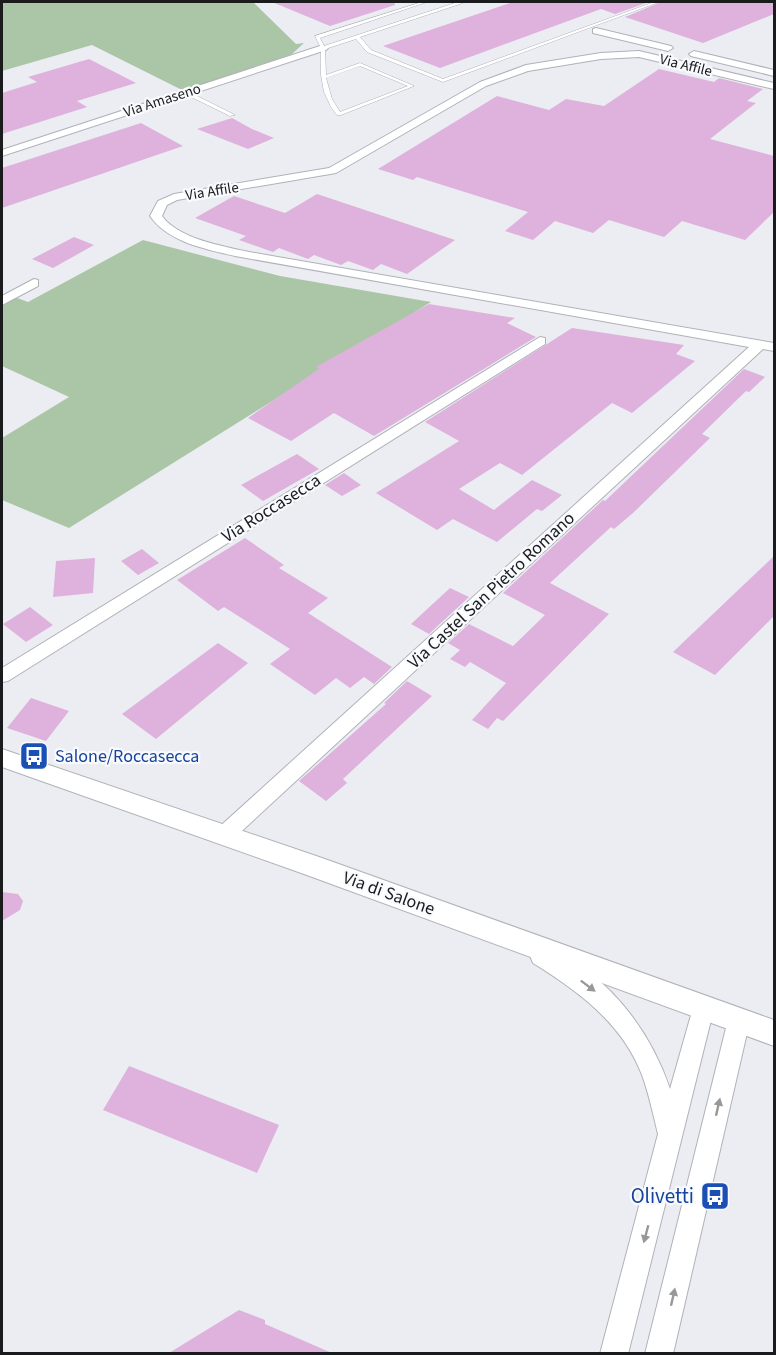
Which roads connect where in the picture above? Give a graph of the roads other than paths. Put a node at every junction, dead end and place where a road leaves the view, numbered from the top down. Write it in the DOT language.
graph roads {
  1 [pos="425,2"];
  2 [pos="461,2"];
  3 [pos="657,2"];
  4 [pos="596,31"];
  5 [pos="356,36"];
  6 [pos="674,49"];
  7 [pos="323,51"];
  8 [pos="685,52"];
  9 [pos="330,62"];
  10 [pos="774,73"];
  11 [pos="324,77"];
  12 [pos="774,86"];
  13 [pos="185,92"];
  14 [pos="231,116"];
  15 [pos="2,153"];
  16 [pos="34,283"];
  17 [pos="2,302"];
  18 [pos="540,341"];
  19 [pos="766,346"];
  20 [pos="2,676"];
  21 [pos="2,758"];
  22 [pos="224,835"];
  23 [pos="503,934"];
  24 [pos="703,1008"];
  25 [pos="739,1020"];
  26 [pos="774,1033"];
  27 [pos="671,1136"];
  28 [pos="615,1353"];
  29 [pos="659,1353"];
  1 -- 7 [label="lane"];
  2 -- 5 [label="lane"];
  3 -- 5 [label="lane"];
  4 -- 6 [label="street"];
  5 -- 7 [label="lane"];
  7 -- 9 [label="lane"];
  7 -- 11 [label="lane"];
  7 -- 13 [label="street, Via Amaseno"];
  8 -- 10 [label="street"];
  11 -- 11 [label="lane"];
  12 -- 19 [label="street, Via Affile"];
  13 -- 14 [label="lane"];
  13 -- 15 [label="street, Via Amaseno"];
  16 -- 17 [label="street"];
  18 -- 20 [label="street, Via Roccasecca"];
  19 -- 22 [label="street, Via Castel San Pietro Romano"];
  21 -- 22 [label="street, Via di Salone"];
  22 -- 23 [label="street, Via di Salone"];
  23 -- 24 [label="street, Via di Salone"];
  23 -- 27 [label="street, one-way"];
  24 -- 25 [label="street, Via di Salone"];
  24 -- 27 [label="street"];
  25 -- 26 [label="street, Via di Salone"];
  29 -- 25 [label="street, one-way"];
  27 -- 28 [label="street, one-way"];
}
